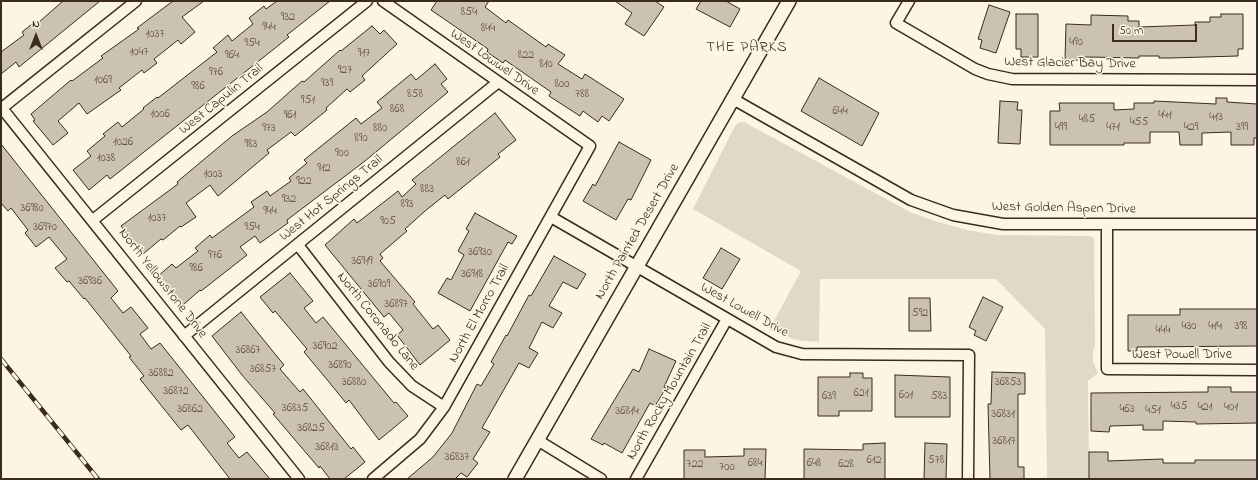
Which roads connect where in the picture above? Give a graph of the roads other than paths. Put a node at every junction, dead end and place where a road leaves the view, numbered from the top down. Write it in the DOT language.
graph roads {
  1 [pos="136,1"];
  2 [pos="368,1"];
  3 [pos="383,1"];
  4 [pos="789,1"];
  5 [pos="909,1"];
  6 [pos="1257,80"];
  7 [pos="498,83"];
  8 [pos="733,99"];
  9 [pos="1,108"];
  10 [pos="590,146"];
  11 [pos="551,217"];
  12 [pos="93,220"];
  13 [pos="1257,224"];
  14 [pos="1107,225"];
  15 [pos="298,245"];
  16 [pos="637,266"];
  17 [pos="727,319"];
  18 [pos="184,336"];
  19 [pos="1257,370"];
  20 [pos="444,407"];
  21 [pos="539,441"];
  22 [pos="299,479"];
  23 [pos="373,479"];
  24 [pos="515,479"];
  25 [pos="601,479"];
  26 [pos="636,479"];
  27 [pos="968,479"];
  1 -- 9 [label="street"];
  2 -- 12 [label="street, West Capulin Trail"];
  3 -- 7 [label="street, West Lowwel Drive"];
  4 -- 8 [label="street, North Painted Desert Drive"];
  5 -- 6 [label="street, West Glacier Bay Drive"];
  7 -- 10 [label="street, West Lowwel Drive"];
  7 -- 15 [label="street, West Hot Springs Trail"];
  8 -- 14 [label="street, West Golden Aspen Drive"];
  8 -- 16 [label="street, North Painted Desert Drive"];
  9 -- 12 [label="street, North Yellowstone Drive"];
  10 -- 11 [label="street, North El Morro Trail"];
  11 -- 16 [label="street, West Lowell Drive"];
  11 -- 20 [label="street, North El Morro Trail"];
  12 -- 18 [label="street, North Yellowstone Drive"];
  13 -- 14 [label="street, West Golden Aspen Drive"];
  14 -- 19 [label="street, West Powell Drive"];
  15 -- 18 [label="street, West Hot Springs Trail"];
  15 -- 20 [label="street, North Coronado Lane"];
  16 -- 17 [label="street, West Lowell Drive"];
  16 -- 21 [label="street, North Painted Desert Drive"];
  17 -- 26 [label="street, North Rocky Mountain Trail"];
  17 -- 27 [label="street, West Lowell Drive"];
  18 -- 22 [label="street, North Yellowstone Drive"];
  20 -- 23 [label="street, North El Morro Trail"];
  21 -- 24 [label="street, North Painted Desert Drive"];
  21 -- 25 [label="street"];
}
